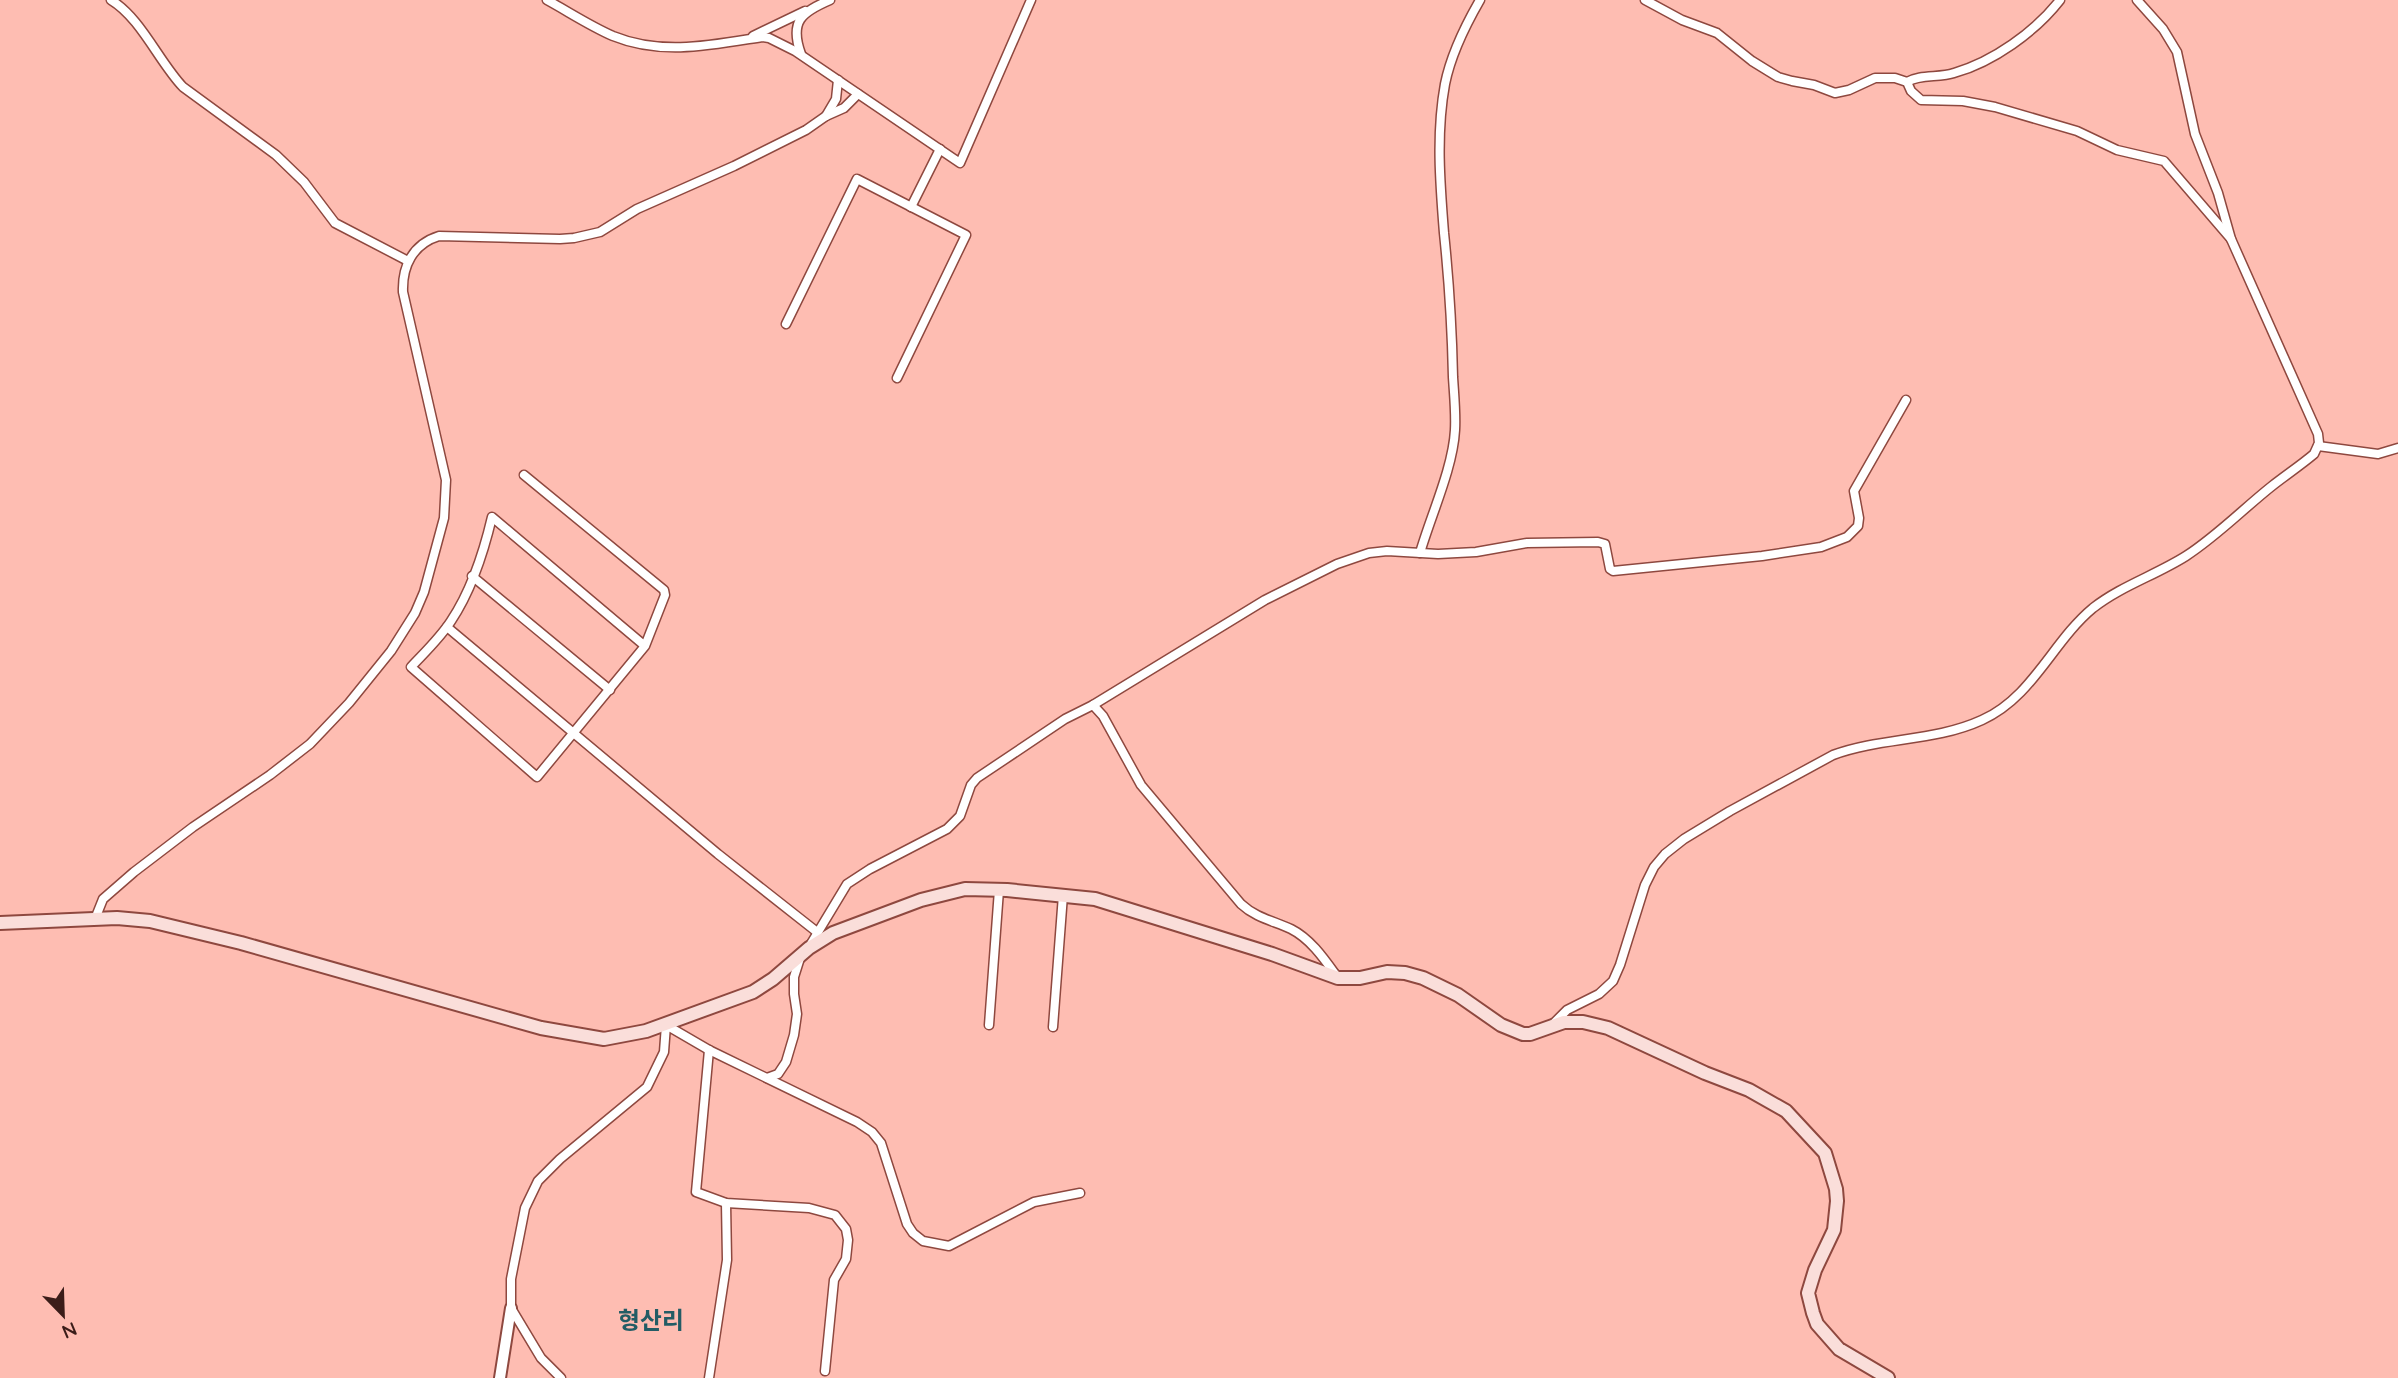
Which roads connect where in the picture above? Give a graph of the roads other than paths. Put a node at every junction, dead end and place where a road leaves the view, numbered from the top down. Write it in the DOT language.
graph roads {
  1 [pos="111,0"];
  2 [pos="547,0"];
  3 [pos="830,0"];
  4 [pos="1031,0"];
  5 [pos="1480,0"];
  6 [pos="1645,0"];
  7 [pos="2060,0"];
  8 [pos="2137,0"];
  9 [pos="807,10"];
  10 [pos="748,39"];
  11 [pos="803,57"];
  12 [pos="838,80"];
  13 [pos="1907,82"];
  14 [pos="858,94"];
  15 [pos="826,116"];
  16 [pos="940,149"];
  17 [pos="911,207"];
  18 [pos="2231,239"];
  19 [pos="408,261"];
  20 [pos="786,324"];
  21 [pos="897,378"];
  22 [pos="1906,400"];
  23 [pos="2318,446"];
  24 [pos="2398,448"];
  25 [pos="524,475"];
  26 [pos="1420,553"];
  27 [pos="472,576"];
  28 [pos="447,627"];
  29 [pos="645,646"];
  30 [pos="610,690"];
  31 [pos="1093,705"];
  32 [pos="575,734"];
  33 [pos="999,890"];
  34 [pos="1063,895"];
  35 [pos="95,919"];
  36 [pos="0,923"];
  37 [pos="817,932"];
  38 [pos="805,952"];
  39 [pos="1338,978"];
  40 [pos="666,1025"];
  41 [pos="989,1025"];
  42 [pos="1550,1026"];
  43 [pos="1053,1027"];
  44 [pos="709,1051"];
  45 [pos="767,1078"];
  46 [pos="1080,1193"];
  47 [pos="726,1203"];
  48 [pos="511,1308"];
  49 [pos="825,1371"];
  50 [pos="500,1378"];
  51 [pos="561,1378"];
  52 [pos="709,1378"];
  53 [pos="1888,1378"];
  1 -- 19 [label="street"];
  2 -- 10 [label="street"];
  3 -- 9 [label="street"];
  4 -- 16 [label="street"];
  5 -- 26 [label="street"];
  6 -- 13 [label="street"];
  7 -- 13 [label="street"];
  8 -- 18 [label="street"];
  9 -- 10 [label="street"];
  9 -- 11 [label="street"];
  10 -- 11 [label="street"];
  11 -- 12 [label="street"];
  12 -- 14 [label="street"];
  12 -- 15 [label="street"];
  13 -- 18 [label="street"];
  14 -- 15 [label="street"];
  14 -- 16 [label="street"];
  15 -- 19 [label="street"];
  16 -- 17 [label="street"];
  17 -- 20 [label="street"];
  17 -- 21 [label="street"];
  18 -- 23 [label="street"];
  19 -- 35 [label="street"];
  22 -- 26 [label="street"];
  23 -- 24 [label="street"];
  23 -- 42 [label="street"];
  25 -- 29 [label="street"];
  26 -- 31 [label="street"];
  27 -- 28 [label="street"];
  27 -- 29 [label="street"];
  27 -- 30 [label="street"];
  28 -- 32 [label="street"];
  28 -- 32 [label="street"];
  29 -- 30 [label="street"];
  30 -- 32 [label="street"];
  31 -- 37 [label="street"];
  31 -- 39 [label="street"];
  32 -- 37 [label="street"];
  33 -- 34 [label="main road"];
  33 -- 38 [label="main road"];
  33 -- 41 [label="street"];
  34 -- 39 [label="main road"];
  34 -- 43 [label="street"];
  35 -- 36 [label="main road"];
  35 -- 40 [label="main road"];
  37 -- 38 [label="street"];
  38 -- 40 [label="main road"];
  38 -- 45 [label="street"];
  39 -- 42 [label="main road"];
  40 -- 44 [label="street"];
  40 -- 48 [label="street"];
  42 -- 53 [label="main road"];
  44 -- 45 [label="street"];
  44 -- 47 [label="street"];
  45 -- 46 [label="street"];
  47 -- 49 [label="street"];
  47 -- 52 [label="street"];
  48 -- 50 [label="street"];
  48 -- 51 [label="street"];
}
